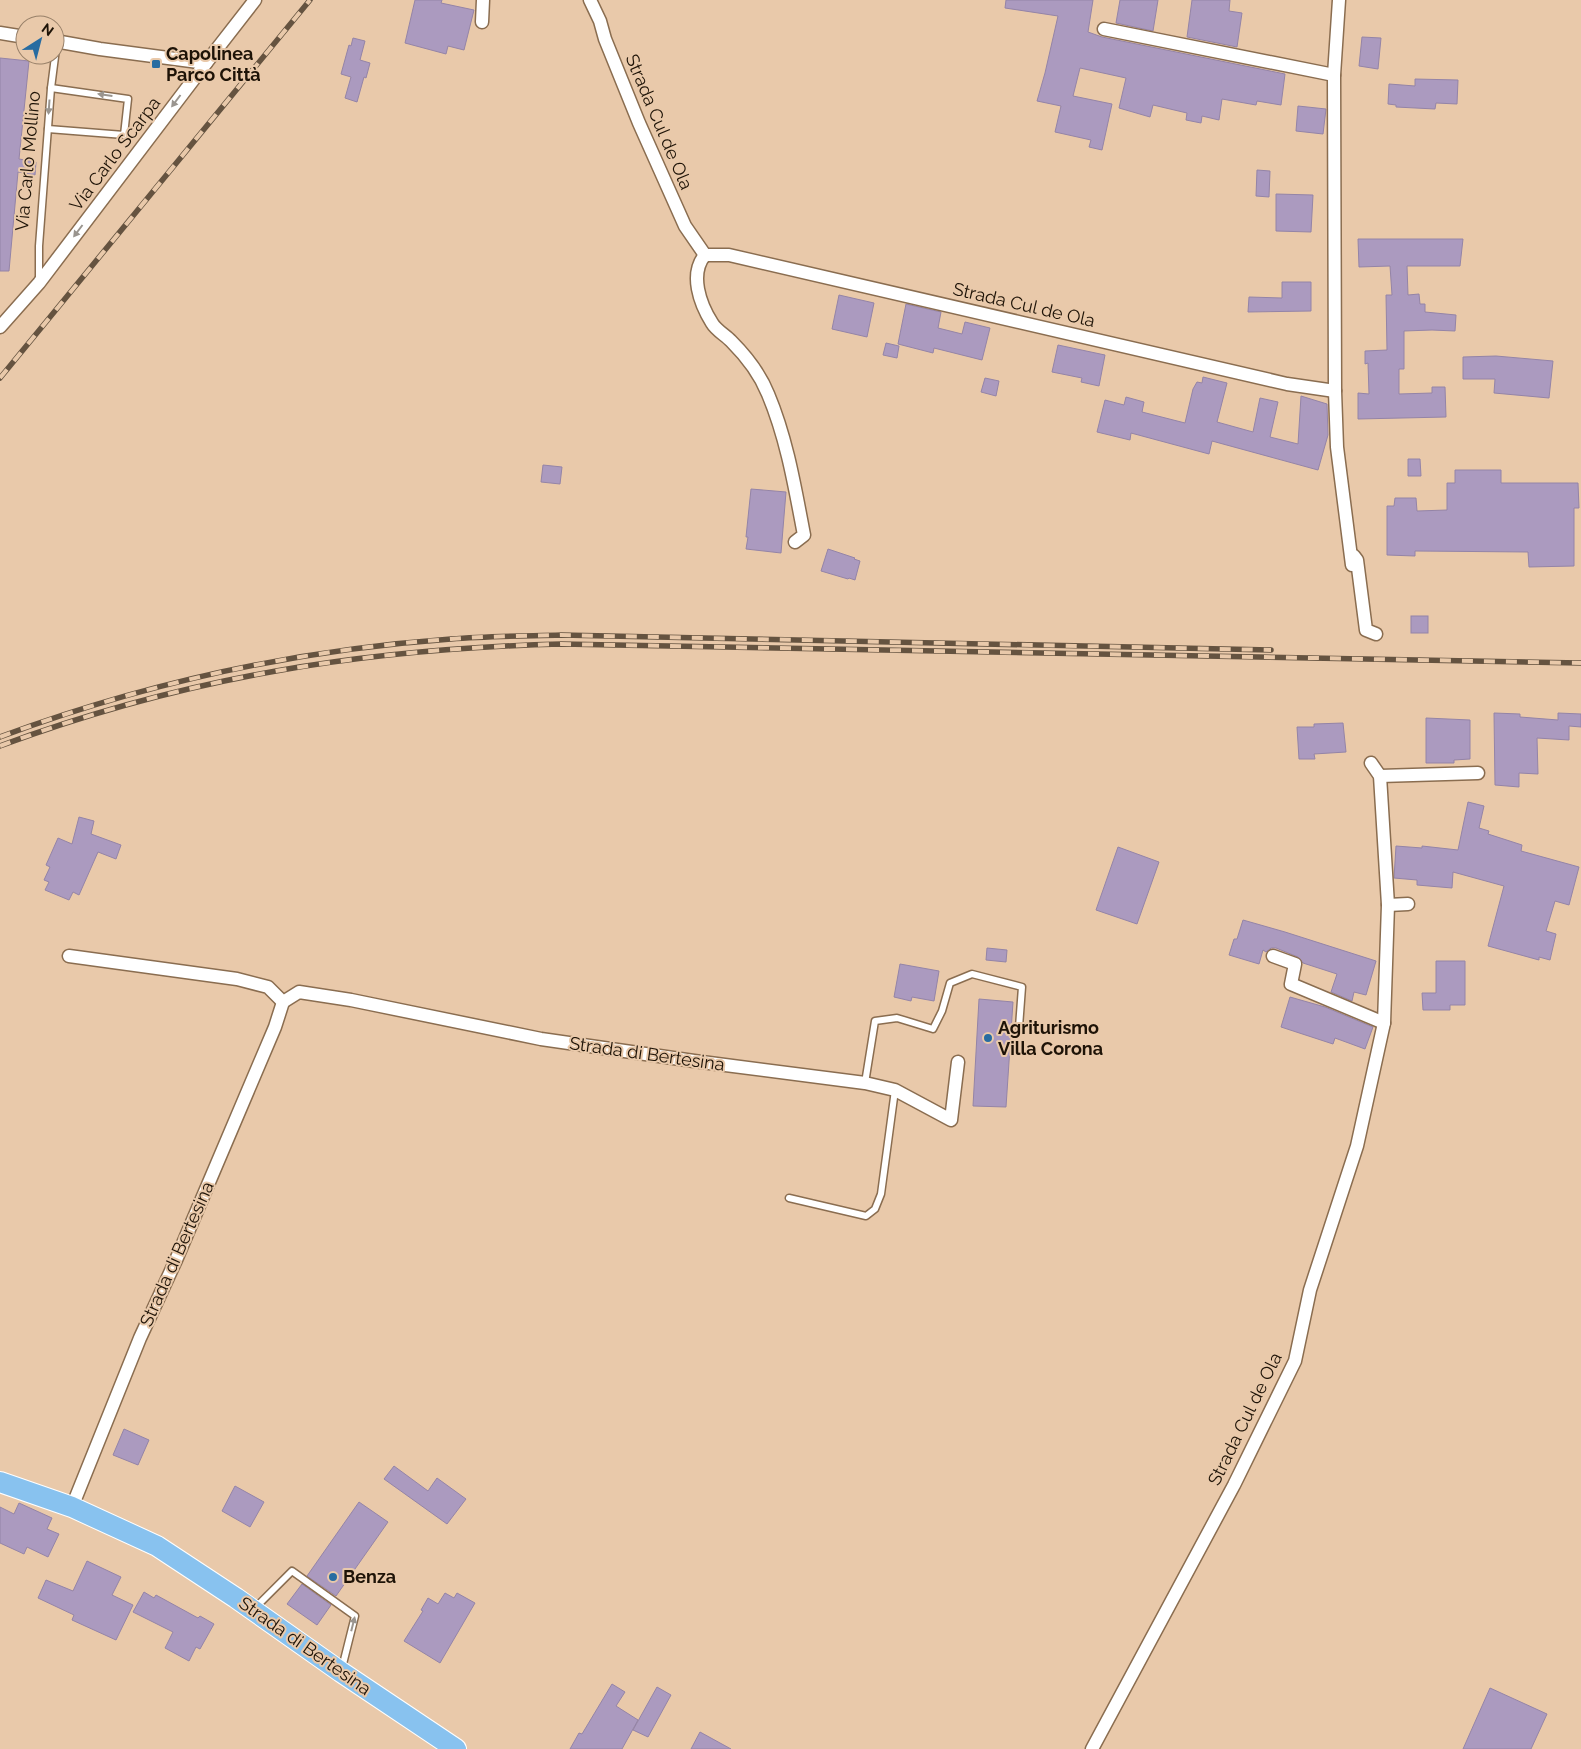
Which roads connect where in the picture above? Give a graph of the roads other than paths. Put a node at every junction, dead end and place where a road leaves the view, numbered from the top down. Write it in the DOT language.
graph roads {
  1 [pos="255,0"];
  2 [pos="483,0"];
  3 [pos="590,0"];
  4 [pos="1339,0"];
  5 [pos="482,22"];
  6 [pos="1104,29"];
  7 [pos="0,33"];
  8 [pos="15,35"];
  9 [pos="65,43"];
  10 [pos="206,62"];
  11 [pos="53,65"];
  12 [pos="1334,75"];
  13 [pos="51,88"];
  14 [pos="48,129"];
  15 [pos="705,255"];
  16 [pos="39,283"];
  17 [pos="2,320"];
  18 [pos="1335,391"];
  19 [pos="795,542"];
  20 [pos="1350,550"];
  21 [pos="1352,565"];
  22 [pos="1376,634"];
  23 [pos="1371,763"];
  24 [pos="1478,774"];
  25 [pos="1380,776"];
  26 [pos="1408,904"];
  27 [pos="1388,905"];
  28 [pos="69,956"];
  29 [pos="1273,956"];
  30 [pos="283,1002"];
  31 [pos="1384,1023"];
  32 [pos="1019,1027"];
  33 [pos="958,1062"];
  34 [pos="865,1083"];
  35 [pos="895,1090"];
  36 [pos="789,1198"];
  37 [pos="0,1482"];
  38 [pos="72,1507"];
  39 [pos="254,1610"];
  40 [pos="341,1672"];
  41 [pos="456,1749"];
  42 [pos="1092,1749"];
  1 -- 10 [label="street, Via Carlo Scarpa"];
  2 -- 5 [label="street"];
  3 -- 15 [label="street, Strada Cul de Ola"];
  4 -- 12 [label="street"];
  6 -- 12 [label="street"];
  7 -- 8 [label="street"];
  9 -- 10 [label="street, Via Carlo Mollino"];
  10 -- 16 [label="street, Via Carlo Scarpa, one-way"];
  11 -- 13 [label="lane, Via Carlo Mollino"];
  12 -- 18 [label="street"];
  13 -- 14 [label="lane, Via Carlo Mollino, one-way"];
  14 -- 13 [label="lane, one-way"];
  14 -- 16 [label="lane, Via Carlo Mollino"];
  15 -- 18 [label="street, Strada Cul de Ola"];
  15 -- 19 [label="street"];
  16 -- 17 [label="street, Via Carlo Scarpa"];
  18 -- 20 [label="street"];
  20 -- 21 [label="street"];
  20 -- 22 [label="street"];
  23 -- 25 [label="street"];
  24 -- 25 [label="street"];
  25 -- 27 [label="street, Strada Cul de Ola"];
  26 -- 27 [label="street"];
  27 -- 31 [label="street, Strada Cul de Ola"];
  28 -- 30 [label="street"];
  29 -- 31 [label="street"];
  30 -- 34 [label="street, Strada di Bertesina"];
  30 -- 38 [label="street, Strada di Bertesina"];
  31 -- 42 [label="street, Strada Cul de Ola"];
  32 -- 34 [label="lane"];
  33 -- 35 [label="street, Strada di Bertesina"];
  34 -- 35 [label="street, Strada di Bertesina"];
  35 -- 36 [label="lane"];
  37 -- 38 [label="main road, Strada di Bertesina"];
  38 -- 39 [label="main road, Strada di Bertesina"];
  39 -- 40 [label="main road, Strada di Bertesina"];
  40 -- 39 [label="lane, one-way"];
  40 -- 41 [label="main road, Strada di Bertesina"];
}
